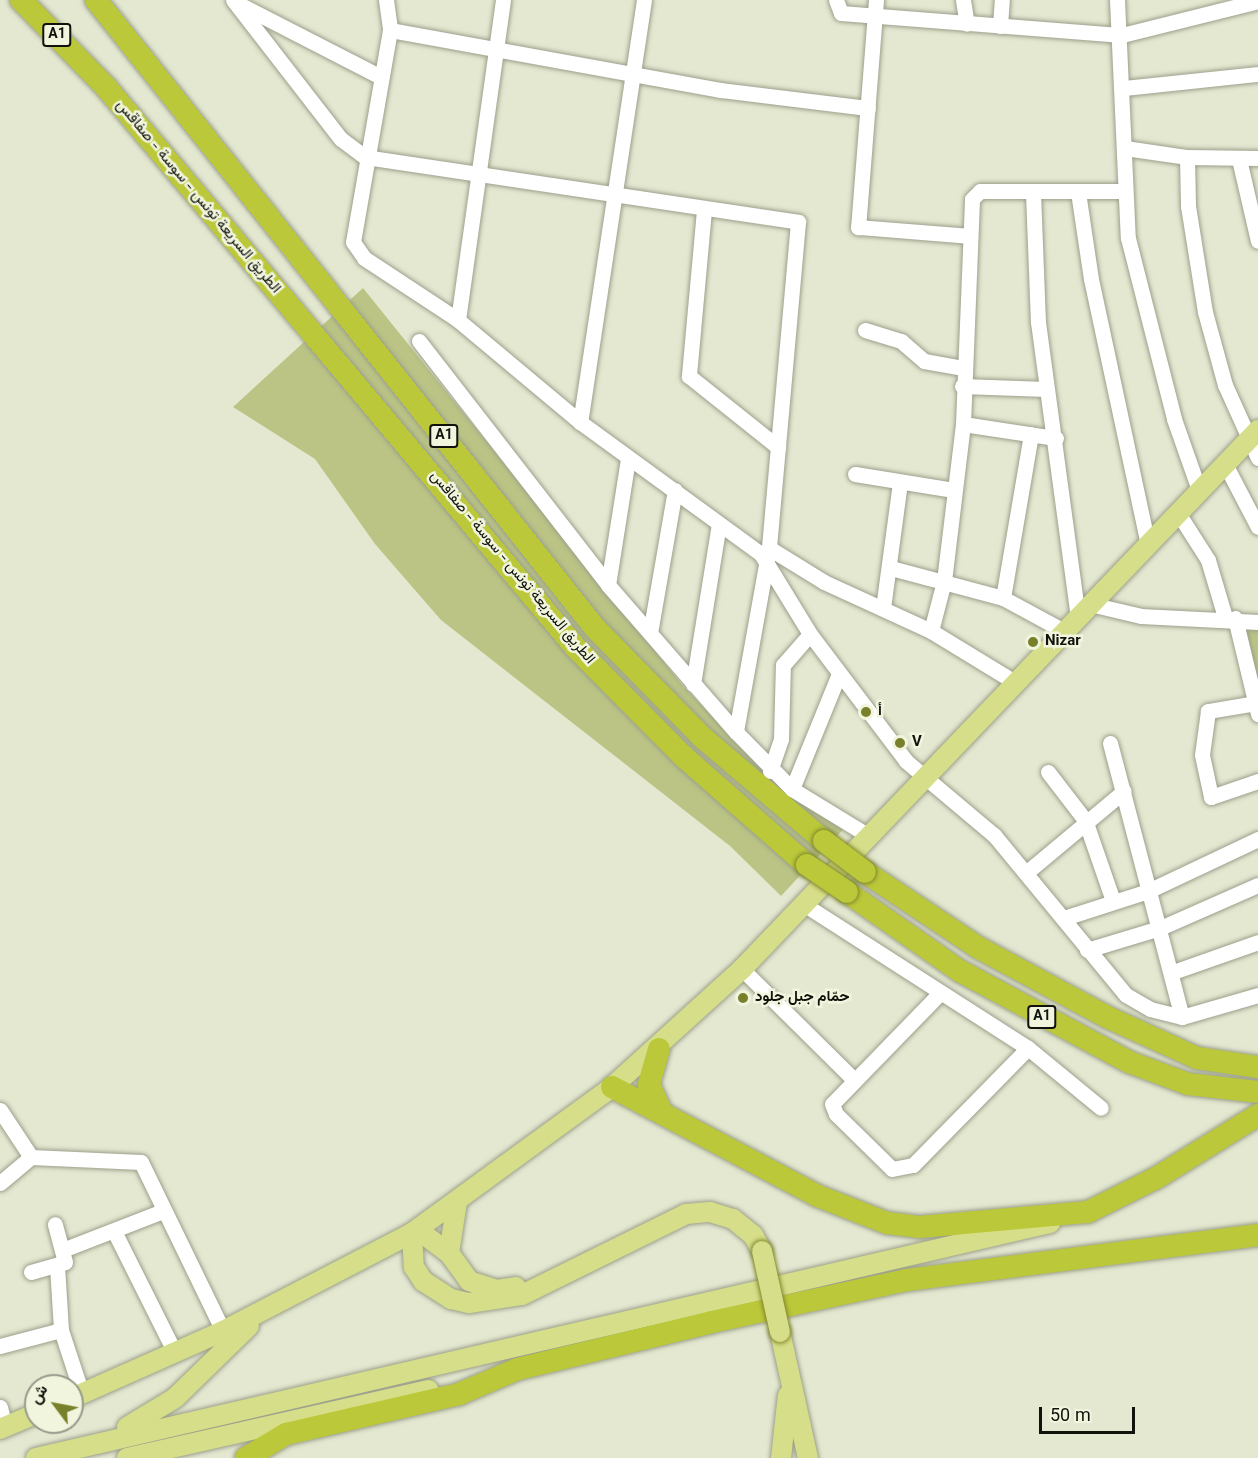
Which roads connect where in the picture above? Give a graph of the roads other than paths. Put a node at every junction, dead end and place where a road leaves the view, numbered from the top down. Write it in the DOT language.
graph roads {
  1 [pos="21,0"];
  2 [pos="96,0"];
  3 [pos="233,0"];
  4 [pos="386,0"];
  5 [pos="503,0"];
  6 [pos="644,0"];
  7 [pos="836,0"];
  8 [pos="963,0"];
  9 [pos="1002,0"];
  10 [pos="1117,0"];
  11 [pos="1258,1"];
  12 [pos="876,7"];
  13 [pos="967,24"];
  14 [pos="1000,26"];
  15 [pos="390,30"];
  16 [pos="1122,35"];
  17 [pos="495,48"];
  18 [pos="632,70"];
  19 [pos="1258,74"];
  20 [pos="381,77"];
  21 [pos="1124,88"];
  22 [pos="868,108"];
  23 [pos="1125,148"];
  24 [pos="365,157"];
  25 [pos="1187,157"];
  26 [pos="1258,158"];
  27 [pos="1239,159"];
  28 [pos="476,175"];
  29 [pos="1123,191"];
  30 [pos="1078,192"];
  31 [pos="1033,193"];
  32 [pos="615,195"];
  33 [pos="704,210"];
  34 [pos="970,236"];
  35 [pos="1258,241"];
  36 [pos="458,320"];
  37 [pos="865,330"];
  38 [pos="419,341"];
  39 [pos="962,368"];
  40 [pos="962,386"];
  41 [pos="1046,389"];
  42 [pos="580,422"];
  43 [pos="963,424"];
  44 [pos="1031,434"];
  45 [pos="1056,438"];
  46 [pos="1254,443"];
  47 [pos="778,447"];
  48 [pos="628,459"];
  49 [pos="1226,464"];
  50 [pos="855,474"];
  51 [pos="900,482"];
  52 [pos="675,490"];
  53 [pos="954,490"];
  54 [pos="1199,490"];
  55 [pos="1178,513"];
  56 [pos="719,524"];
  57 [pos="1258,527"];
  58 [pos="1148,544"];
  59 [pos="768,554"];
  60 [pos="891,568"];
  61 [pos="944,581"];
  62 [pos="608,585"];
  63 [pos="1003,598"];
  64 [pos="883,608"];
  65 [pos="1084,610"];
  66 [pos="1230,618"];
  67 [pos="1258,622"];
  68 [pos="931,631"];
  69 [pos="1064,631"];
  70 [pos="650,633"];
  71 [pos="810,634"];
  72 [pos="839,674"];
  73 [pos="1013,681"];
  74 [pos="693,684"];
  75 [pos="1257,708"];
  76 [pos="736,732"];
  77 [pos="1110,743"];
  78 [pos="770,771"];
  79 [pos="1047,772"];
  80 [pos="922,777"];
  81 [pos="1258,781"];
  82 [pos="792,789"];
  83 [pos="1124,791"];
  84 [pos="1085,820"];
  85 [pos="868,836"];
  86 [pos="1258,839"];
  87 [pos="1027,872"];
  88 [pos="1258,885"];
  89 [pos="1148,891"];
  90 [pos="1113,901"];
  91 [pos="805,905"];
  92 [pos="1064,918"];
  93 [pos="1160,928"];
  94 [pos="1258,942"];
  95 [pos="1087,950"];
  96 [pos="742,969"];
  97 [pos="1173,972"];
  98 [pos="939,994"];
  99 [pos="1258,995"];
  100 [pos="1182,1017"];
  101 [pos="1028,1048"];
  102 [pos="658,1049"];
  103 [pos="1258,1067"];
  104 [pos="854,1080"];
  105 [pos="612,1087"];
  106 [pos="1258,1092"];
  107 [pos="1101,1108"];
  108 [pos="0,1110"];
  109 [pos="662,1113"];
  110 [pos="1258,1116"];
  111 [pos="31,1158"];
  112 [pos="0,1183"];
  113 [pos="457,1203"];
  114 [pos="163,1211"];
  115 [pos="1088,1212"];
  116 [pos="55,1224"];
  117 [pos="415,1231"];
  118 [pos="115,1233"];
  119 [pos="1258,1234"];
  120 [pos="65,1249"];
  121 [pos="448,1253"];
  122 [pos="57,1266"];
  123 [pos="31,1272"];
  124 [pos="537,1286"];
  125 [pos="268,1309"];
  126 [pos="61,1330"];
  127 [pos="223,1331"];
  128 [pos="0,1346"];
  129 [pos="175,1353"];
  130 [pos="785,1362"];
  131 [pos="518,1369"];
  132 [pos="72,1374"];
  133 [pos="84,1393"];
  134 [pos="0,1407"];
  135 [pos="24,1419"];
  136 [pos="2,1428"];
  137 [pos="57,1452"];
  138 [pos="808,1457"];
  139 [pos="36,1458"];
  140 [pos="127,1458"];
  141 [pos="246,1458"];
  142 [pos="781,1458"];
  1 -- 106 [label="highway, الطريق السريعة تونس - سوسة - صفاقس / A1, bridge"];
  2 -- 103 [label="highway, الطريق السريعة تونس - سوسة - صفاقس / A1, bridge"];
  3 -- 20 [label="street"];
  3 -- 24 [label="street"];
  4 -- 15 [label="street"];
  5 -- 17 [label="street"];
  6 -- 18 [label="street"];
  7 -- 12 [label="street"];
  8 -- 13 [label="street"];
  9 -- 14 [label="street"];
  10 -- 16 [label="street"];
  11 -- 16 [label="street"];
  12 -- 13 [label="street"];
  12 -- 22 [label="street"];
  13 -- 14 [label="street"];
  14 -- 16 [label="street"];
  15 -- 17 [label="street"];
  15 -- 20 [label="street"];
  16 -- 21 [label="street"];
  17 -- 18 [label="street"];
  17 -- 28 [label="street"];
  18 -- 22 [label="street"];
  18 -- 32 [label="street"];
  19 -- 21 [label="street"];
  20 -- 24 [label="street"];
  21 -- 23 [label="street"];
  22 -- 34 [label="street"];
  23 -- 25 [label="street"];
  23 -- 29 [label="street"];
  24 -- 28 [label="street"];
  24 -- 36 [label="street"];
  25 -- 27 [label="street"];
  25 -- 46 [label="street"];
  26 -- 27 [label="street"];
  27 -- 35 [label="street"];
  28 -- 32 [label="street"];
  28 -- 36 [label="street"];
  29 -- 30 [label="street"];
  29 -- 54 [label="street"];
  30 -- 31 [label="street"];
  30 -- 58 [label="street"];
  31 -- 34 [label="street"];
  31 -- 41 [label="street"];
  32 -- 33 [label="street"];
  32 -- 42 [label="street"];
  33 -- 47 [label="street"];
  33 -- 47 [label="street"];
  34 -- 39 [label="street"];
  36 -- 42 [label="street"];
  37 -- 39 [label="street"];
  38 -- 62 [label="street"];
  39 -- 40 [label="street"];
  40 -- 41 [label="street"];
  40 -- 43 [label="street"];
  41 -- 45 [label="street"];
  42 -- 48 [label="street"];
  43 -- 44 [label="street"];
  43 -- 53 [label="street"];
  44 -- 45 [label="street"];
  44 -- 63 [label="street"];
  45 -- 65 [label="street"];
  46 -- 49 [label="main road"];
  47 -- 59 [label="street"];
  48 -- 52 [label="street"];
  48 -- 62 [label="street"];
  49 -- 54 [label="main road"];
  49 -- 57 [label="street"];
  50 -- 51 [label="street"];
  51 -- 53 [label="street"];
  51 -- 60 [label="street"];
  52 -- 56 [label="street"];
  52 -- 70 [label="street"];
  53 -- 61 [label="street"];
  54 -- 55 [label="main road"];
  55 -- 58 [label="main road"];
  55 -- 66 [label="street"];
  56 -- 59 [label="street"];
  56 -- 74 [label="street"];
  58 -- 65 [label="main road"];
  59 -- 64 [label="street"];
  59 -- 71 [label="street"];
  59 -- 76 [label="street"];
  60 -- 61 [label="street"];
  60 -- 64 [label="street"];
  61 -- 63 [label="street"];
  61 -- 68 [label="street"];
  62 -- 70 [label="street"];
  63 -- 69 [label="street"];
  64 -- 68 [label="street"];
  65 -- 66 [label="street"];
  65 -- 69 [label="main road"];
  66 -- 67 [label="street"];
  66 -- 75 [label="street"];
  68 -- 73 [label="street"];
  69 -- 73 [label="main road"];
  70 -- 74 [label="street"];
  71 -- 72 [label="street"];
  71 -- 78 [label="street"];
  72 -- 80 [label="street"];
  72 -- 82 [label="street"];
  73 -- 80 [label="main road"];
  74 -- 76 [label="street"];
  75 -- 81 [label="street"];
  76 -- 78 [label="street"];
  77 -- 83 [label="street"];
  78 -- 82 [label="street"];
  79 -- 84 [label="street"];
  80 -- 85 [label="main road"];
  80 -- 87 [label="street"];
  82 -- 85 [label="street"];
  83 -- 84 [label="street"];
  83 -- 89 [label="street"];
  84 -- 87 [label="street"];
  84 -- 90 [label="street"];
  85 -- 91 [label="main road"];
  86 -- 89 [label="street"];
  87 -- 92 [label="street"];
  88 -- 93 [label="street"];
  89 -- 90 [label="street"];
  89 -- 93 [label="street"];
  90 -- 92 [label="street"];
  91 -- 96 [label="main road"];
  91 -- 98 [label="street"];
  92 -- 95 [label="street"];
  93 -- 95 [label="street"];
  93 -- 97 [label="street"];
  94 -- 97 [label="street"];
  95 -- 100 [label="street"];
  96 -- 102 [label="main road"];
  96 -- 104 [label="street"];
  97 -- 100 [label="street"];
  98 -- 101 [label="street"];
  98 -- 104 [label="street"];
  99 -- 100 [label="street"];
  101 -- 104 [label="street"];
  101 -- 107 [label="street"];
  102 -- 105 [label="main road"];
  102 -- 109 [label="highway"];
  105 -- 109 [label="highway"];
  105 -- 113 [label="main road"];
  108 -- 111 [label="street"];
  109 -- 115 [label="highway"];
  110 -- 115 [label="highway"];
  111 -- 112 [label="street"];
  111 -- 114 [label="street"];
  113 -- 117 [label="main road"];
  113 -- 121 [label="main road"];
  114 -- 118 [label="street"];
  114 -- 127 [label="street"];
  115 -- 137 [label="main road"];
  116 -- 120 [label="street"];
  117 -- 121 [label="main road"];
  117 -- 124 [label="main road"];
  117 -- 125 [label="main road"];
  118 -- 120 [label="street"];
  118 -- 129 [label="street"];
  119 -- 131 [label="highway"];
  120 -- 122 [label="street"];
  121 -- 124 [label="main road"];
  122 -- 123 [label="street"];
  122 -- 126 [label="street"];
  124 -- 130 [label="main road, bridge"];
  125 -- 127 [label="main road"];
  125 -- 137 [label="main road"];
  126 -- 128 [label="street"];
  126 -- 132 [label="street"];
  127 -- 129 [label="main road"];
  129 -- 133 [label="main road"];
  130 -- 138 [label="main road"];
  130 -- 142 [label="main road"];
  131 -- 140 [label="main road"];
  131 -- 141 [label="highway"];
  134 -- 136 [label="street"];
  135 -- 136 [label="main road"];
  137 -- 139 [label="main road"];
}
